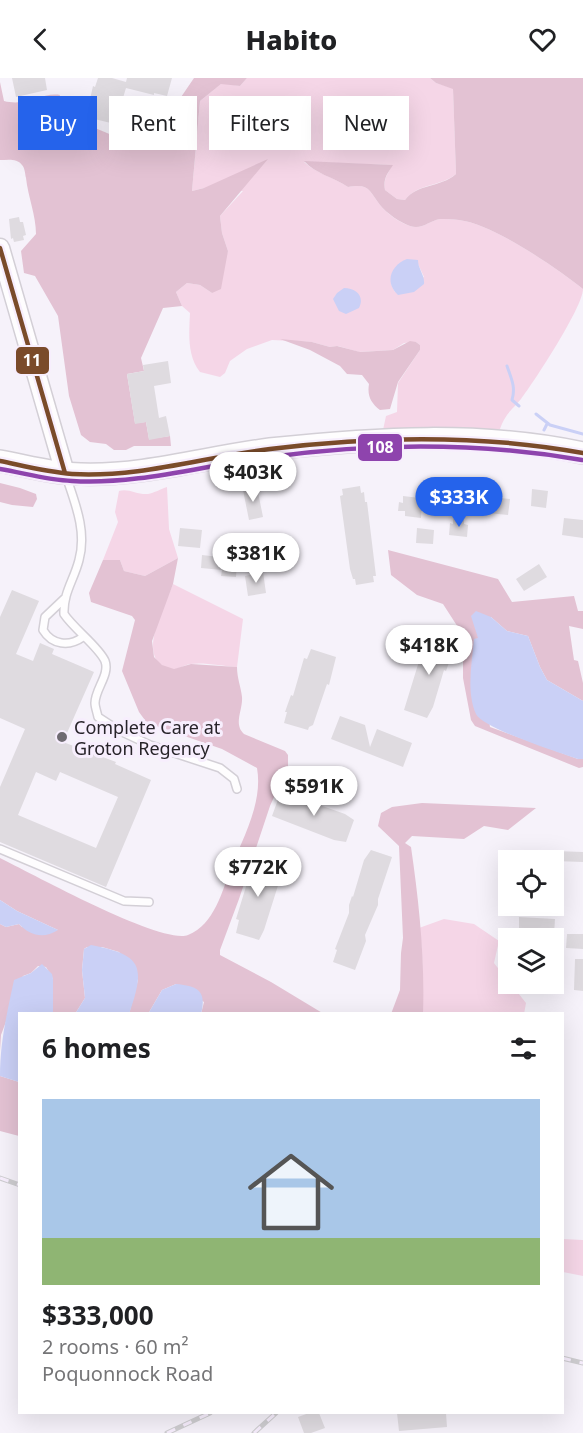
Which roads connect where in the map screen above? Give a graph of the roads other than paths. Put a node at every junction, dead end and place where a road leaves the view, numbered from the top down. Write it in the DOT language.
graph roads {
  1 [pos="0,248"];
  2 [pos="583,453"];
  3 [pos="0,461"];
  4 [pos="65,473"];
  5 [pos="64,599"];
  6 [pos="83,637"];
  7 [pos="237,789"];
  8 [pos="0,849"];
  9 [pos="149,902"];
  1 -- 4 [label="street"];
  2 -- 4 [label="main road"];
  3 -- 4 [label="main road"];
  4 -- 5 [label="lane"];
  5 -- 6 [label="lane"];
  5 -- 6 [label="lane"];
  6 -- 7 [label="lane"];
  8 -- 9 [label="lane"];
}
